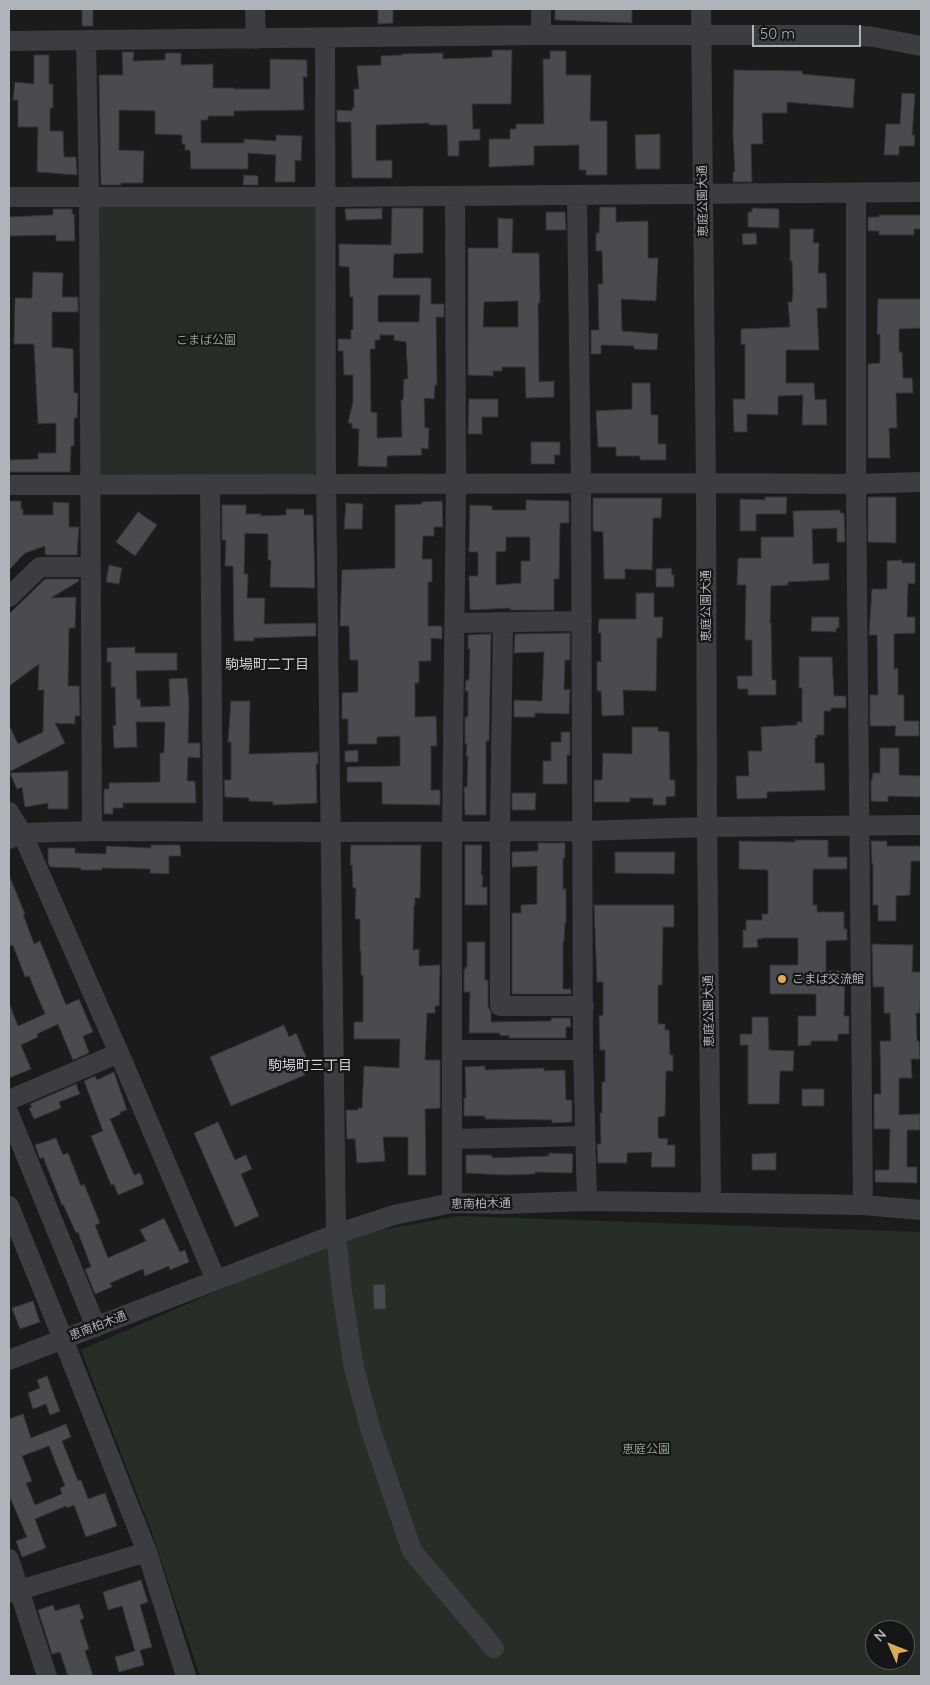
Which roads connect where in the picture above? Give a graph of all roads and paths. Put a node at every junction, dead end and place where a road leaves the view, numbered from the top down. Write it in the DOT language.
graph roads {
  1 [pos="255,9"];
  2 [pos="541,9"];
  3 [pos="701,9"];
  4 [pos="541,35"];
  5 [pos="700,35"];
  6 [pos="325,38"];
  7 [pos="256,39"];
  8 [pos="9,41"];
  9 [pos="86,41"];
  10 [pos="921,46"];
  11 [pos="921,192"];
  12 [pos="702,194"];
  13 [pos="856,194"];
  14 [pos="455,196"];
  15 [pos="577,196"];
  16 [pos="9,197"];
  17 [pos="326,197"];
  18 [pos="89,198"];
  19 [pos="921,482"];
  20 [pos="706,483"];
  21 [pos="326,484"];
  22 [pos="456,484"];
  23 [pos="581,484"];
  24 [pos="856,484"];
  25 [pos="9,485"];
  26 [pos="91,485"];
  27 [pos="210,485"];
  28 [pos="90,567"];
  29 [pos="9,597"];
  30 [pos="582,621"];
  31 [pos="455,623"];
  32 [pos="502,623"];
  33 [pos="9,812"];
  34 [pos="859,825"];
  35 [pos="921,825"];
  36 [pos="707,827"];
  37 [pos="500,830"];
  38 [pos="92,831"];
  39 [pos="213,831"];
  40 [pos="452,831"];
  41 [pos="584,831"];
  42 [pos="330,832"];
  43 [pos="15,836"];
  44 [pos="584,1006"];
  45 [pos="452,1050"];
  46 [pos="583,1050"];
  47 [pos="119,1053"];
  48 [pos="9,1100"];
  49 [pos="9,1114"];
  50 [pos="584,1136"];
  51 [pos="452,1139"];
  52 [pos="587,1201"];
  53 [pos="711,1202"];
  54 [pos="452,1203"];
  55 [pos="863,1205"];
  56 [pos="9,1206"];
  57 [pos="921,1210"];
  58 [pos="336,1234"];
  59 [pos="216,1280"];
  60 [pos="96,1327"];
  61 [pos="63,1339"];
  62 [pos="9,1360"];
  63 [pos="147,1552"];
  64 [pos="9,1558"];
  65 [pos="14,1592"];
  66 [pos="494,1648"];
  67 [pos="47,1676"];
  68 [pos="186,1676"];
  1 -- 7 [label="street"];
  2 -- 4 [label="street"];
  3 -- 5 [label="street, 恵庭公園大通"];
  4 -- 5 [label="street"];
  4 -- 6 [label="street"];
  5 -- 10 [label="street"];
  5 -- 12 [label="street, 恵庭公園大通"];
  6 -- 7 [label="street"];
  6 -- 17 [label="street"];
  7 -- 9 [label="street"];
  8 -- 9 [label="street"];
  9 -- 18 [label="street"];
  11 -- 13 [label="street"];
  12 -- 13 [label="street"];
  12 -- 15 [label="street"];
  12 -- 20 [label="street, 恵庭公園大通"];
  13 -- 24 [label="street"];
  14 -- 15 [label="street"];
  14 -- 17 [label="street"];
  14 -- 22 [label="street"];
  15 -- 23 [label="street"];
  16 -- 18 [label="street"];
  17 -- 18 [label="street"];
  17 -- 21 [label="street"];
  18 -- 26 [label="street"];
  19 -- 24 [label="street"];
  20 -- 23 [label="street"];
  20 -- 24 [label="street"];
  20 -- 36 [label="street, 恵庭公園大通"];
  21 -- 22 [label="street"];
  21 -- 27 [label="street"];
  21 -- 42 [label="street"];
  22 -- 23 [label="street"];
  22 -- 31 [label="street"];
  23 -- 30 [label="street"];
  24 -- 34 [label="street"];
  25 -- 26 [label="street"];
  26 -- 27 [label="street"];
  26 -- 28 [label="street"];
  27 -- 39 [label="street"];
  28 -- 29 [label="street"];
  28 -- 38 [label="street"];
  30 -- 32 [label="street"];
  30 -- 41 [label="street"];
  31 -- 32 [label="street"];
  31 -- 40 [label="street"];
  32 -- 37 [label="street"];
  33 -- 43 [label="street"];
  34 -- 35 [label="street"];
  34 -- 36 [label="street"];
  34 -- 55 [label="street"];
  36 -- 41 [label="street"];
  36 -- 53 [label="street, 恵庭公園大通"];
  37 -- 40 [label="street"];
  37 -- 41 [label="street"];
  37 -- 44 [label="street"];
  38 -- 39 [label="street"];
  38 -- 43 [label="street"];
  39 -- 42 [label="street"];
  40 -- 42 [label="street"];
  40 -- 45 [label="street"];
  41 -- 44 [label="street"];
  42 -- 58 [label="street"];
  43 -- 47 [label="street"];
  44 -- 46 [label="street"];
  45 -- 46 [label="street"];
  45 -- 51 [label="street"];
  46 -- 50 [label="street"];
  47 -- 48 [label="street"];
  47 -- 59 [label="street"];
  49 -- 60 [label="street"];
  50 -- 51 [label="street"];
  50 -- 52 [label="street"];
  51 -- 54 [label="street"];
  52 -- 53 [label="street, 恵南柏木通"];
  52 -- 54 [label="street, 恵南柏木通"];
  53 -- 55 [label="street, 恵南柏木通"];
  54 -- 58 [label="street, 恵南柏木通"];
  55 -- 57 [label="street, 恵南柏木通"];
  56 -- 61 [label="street"];
  58 -- 59 [label="street, 恵南柏木通"];
  58 -- 66 [label="street"];
  59 -- 60 [label="street, 恵南柏木通"];
  60 -- 61 [label="street, 恵南柏木通"];
  61 -- 62 [label="street, 恵南柏木通"];
  61 -- 63 [label="street"];
  63 -- 65 [label="street"];
  63 -- 68 [label="street"];
  64 -- 65 [label="street"];
  65 -- 67 [label="street"];
}
